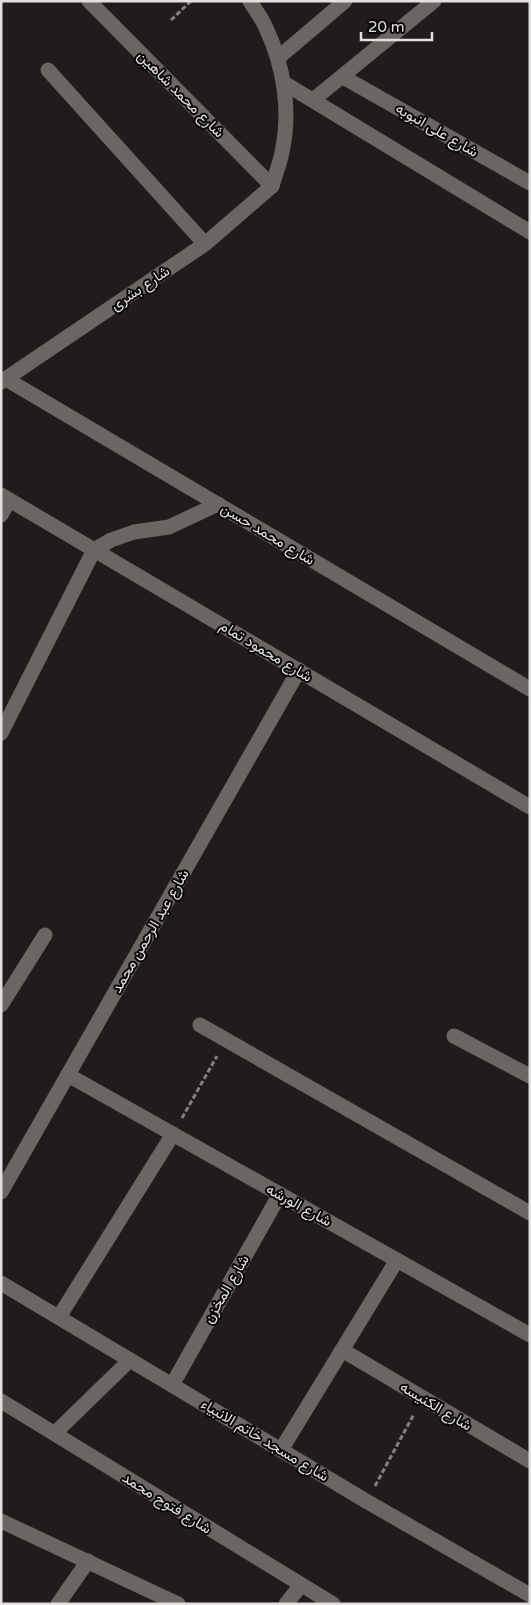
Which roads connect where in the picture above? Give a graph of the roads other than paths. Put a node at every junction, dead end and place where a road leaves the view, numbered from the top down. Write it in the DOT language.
graph roads {
  1 [pos="89,1"];
  2 [pos="250,1"];
  3 [pos="345,1"];
  4 [pos="434,1"];
  5 [pos="278,58"];
  6 [pos="48,70"];
  7 [pos="343,77"];
  8 [pos="284,83"];
  9 [pos="313,100"];
  10 [pos="530,183"];
  11 [pos="272,186"];
  12 [pos="530,232"];
  13 [pos="205,244"];
  14 [pos="4,380"];
  15 [pos="5,498"];
  16 [pos="218,504"];
  17 [pos="1,515"];
  18 [pos="94,550"];
  19 [pos="298,670"];
  20 [pos="530,689"];
  21 [pos="1,733"];
  22 [pos="530,807"];
  23 [pos="45,935"];
  24 [pos="1,1005"];
  25 [pos="200,1025"];
  26 [pos="454,1036"];
  27 [pos="68,1075"];
  28 [pos="530,1076"];
  29 [pos="173,1134"];
  30 [pos="1,1192"];
  31 [pos="280,1194"];
  32 [pos="530,1213"];
  33 [pos="397,1260"];
  34 [pos="1,1282"];
  35 [pos="59,1317"];
  36 [pos="530,1335"];
  37 [pos="342,1350"];
  38 [pos="130,1360"];
  39 [pos="172,1384"];
  40 [pos="1,1401"];
  41 [pos="55,1434"];
  42 [pos="281,1450"];
  43 [pos="530,1461"];
  44 [pos="1,1521"];
  45 [pos="88,1561"];
  46 [pos="300,1584"];
  47 [pos="530,1595"];
  48 [pos="58,1604"];
  49 [pos="178,1604"];
  50 [pos="286,1604"];
  51 [pos="334,1604"];
  1 -- 11 [label="street, شارع محمد شاهين"];
  2 -- 5 [label="street"];
  3 -- 5 [label="street"];
  4 -- 7 [label="street"];
  5 -- 8 [label="street"];
  6 -- 13 [label="street"];
  7 -- 9 [label="street"];
  7 -- 10 [label="street, شارع على انبوبه"];
  8 -- 9 [label="street"];
  8 -- 11 [label="street"];
  9 -- 12 [label="street"];
  11 -- 13 [label="street, شارع بشرى"];
  13 -- 14 [label="street, شارع بشرى"];
  14 -- 16 [label="street, شارع محمد حسن"];
  15 -- 17 [label="street"];
  15 -- 18 [label="street, شارع محمود تمام"];
  16 -- 18 [label="street"];
  16 -- 20 [label="street, شارع محمد حسن"];
  18 -- 19 [label="street, شارع محمود تمام"];
  18 -- 21 [label="street"];
  19 -- 22 [label="street, شارع محمود تمام"];
  19 -- 27 [label="street, شارع عبد الرحمن محمد"];
  23 -- 24 [label="street"];
  25 -- 32 [label="street"];
  26 -- 28 [label="street"];
  27 -- 29 [label="street, شارع الورشه"];
  27 -- 30 [label="street, شارع عبد الرحمن محمد"];
  29 -- 31 [label="street, شارع الورشه"];
  29 -- 35 [label="street"];
  31 -- 33 [label="street, شارع الورشه"];
  31 -- 39 [label="street, شارع المخزن"];
  33 -- 36 [label="street, شارع الورشه"];
  33 -- 37 [label="street"];
  34 -- 35 [label="street, شارع مسجد خاتم الانبياء"];
  35 -- 38 [label="street, شارع مسجد خاتم الانبياء"];
  37 -- 42 [label="street"];
  37 -- 43 [label="street, شارع الكنيسه"];
  38 -- 39 [label="street, شارع مسجد خاتم الانبياء"];
  38 -- 41 [label="street"];
  39 -- 42 [label="street, شارع مسجد خاتم الانبياء"];
  40 -- 41 [label="street, شارع فتوح محمد"];
  41 -- 46 [label="street, شارع فتوح محمد"];
  42 -- 47 [label="street, شارع مسجد خاتم الانبياء"];
  44 -- 45 [label="street"];
  45 -- 48 [label="street"];
  45 -- 49 [label="street"];
  46 -- 50 [label="street"];
  46 -- 51 [label="street, شارع فتوح محمد"];
}
